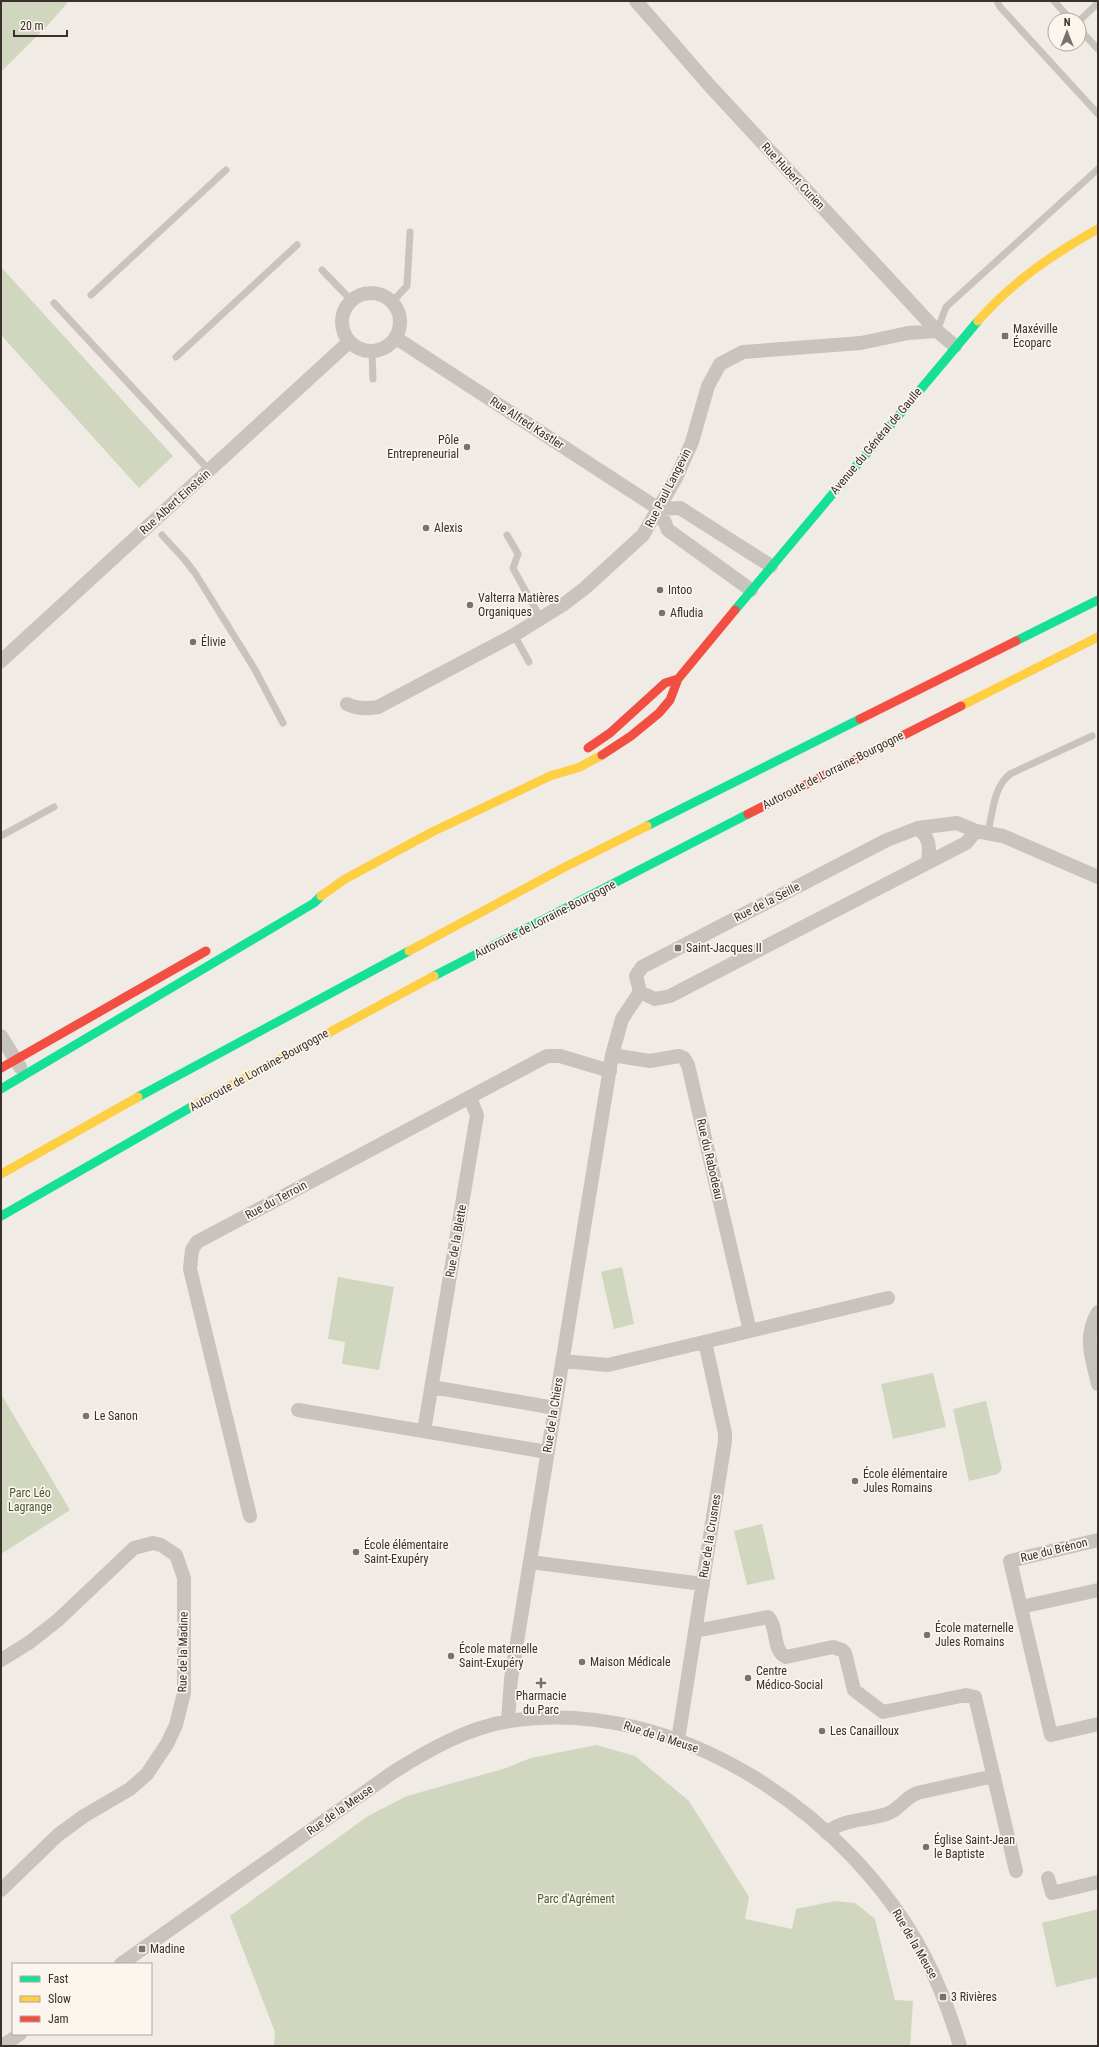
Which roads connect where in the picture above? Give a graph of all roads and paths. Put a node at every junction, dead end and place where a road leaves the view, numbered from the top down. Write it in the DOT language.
graph roads {
  1 [pos="636,1"];
  2 [pos="997,1"];
  3 [pos="1054,1"];
  4 [pos="1098,3"];
  5 [pos="1064,12"];
  6 [pos="1087,13"];
  7 [pos="1087,37"];
  8 [pos="1098,49"];
  9 [pos="1098,114"];
  10 [pos="1098,169"];
  11 [pos="226,170"];
  12 [pos="1098,229"];
  13 [pos="410,232"];
  14 [pos="297,245"];
  15 [pos="322,270"];
  16 [pos="91,295"];
  17 [pos="351,300"];
  18 [pos="392,302"];
  19 [pos="54,303"];
  20 [pos="937,331"];
  21 [pos="396,338"];
  22 [pos="349,342"];
  23 [pos="955,346"];
  24 [pos="372,352"];
  25 [pos="176,357"];
  26 [pos="373,379"];
  27 [pos="209,470"];
  28 [pos="659,509"];
  29 [pos="162,535"];
  30 [pos="507,535"];
  31 [pos="771,566"];
  32 [pos="751,590"];
  33 [pos="1098,600"];
  34 [pos="541,619"];
  35 [pos="514,635"];
  36 [pos="1098,637"];
  37 [pos="1,661"];
  38 [pos="529,662"];
  39 [pos="678,679"];
  40 [pos="347,704"];
  41 [pos="283,723"];
  42 [pos="1092,736"];
  43 [pos="582,752"];
  44 [pos="563,763"];
  45 [pos="550,776"];
  46 [pos="54,807"];
  47 [pos="918,828"];
  48 [pos="982,832"];
  49 [pos="1,836"];
  50 [pos="928,861"];
  51 [pos="1098,877"];
  52 [pos="323,892"];
  53 [pos="309,893"];
  54 [pos="216,946"];
  55 [pos="640,992"];
  56 [pos="1,1036"];
  57 [pos="612,1055"];
  58 [pos="15,1060"];
  59 [pos="1,1068"];
  60 [pos="610,1071"];
  61 [pos="24,1074"];
  62 [pos="1,1089"];
  63 [pos="470,1098"];
  64 [pos="1,1174"];
  65 [pos="1,1216"];
  66 [pos="888,1298"];
  67 [pos="1098,1312"];
  68 [pos="750,1332"];
  69 [pos="704,1342"];
  70 [pos="562,1361"];
  71 [pos="1098,1384"];
  72 [pos="432,1387"];
  73 [pos="555,1408"];
  74 [pos="298,1410"];
  75 [pos="424,1431"];
  76 [pos="547,1452"];
  77 [pos="250,1516"];
  78 [pos="1098,1540"];
  79 [pos="530,1562"];
  80 [pos="703,1584"];
  81 [pos="1098,1590"];
  82 [pos="1021,1608"];
  83 [pos="695,1631"];
  84 [pos="1,1660"];
  85 [pos="508,1722"];
  86 [pos="1098,1724"];
  87 [pos="678,1740"];
  88 [pos="994,1776"];
  89 [pos="827,1833"];
  90 [pos="1016,1871"];
  91 [pos="1048,1878"];
  92 [pos="1098,1882"];
  93 [pos="1,1890"];
  94 [pos="121,1963"];
  95 [pos="18,2035"];
  96 [pos="2,2046"];
  97 [pos="960,2046"];
  1 -- 20 [label="street, Rue Hubert Curien"];
  2 -- 9 [label="lane"];
  3 -- 5 [label="lane"];
  4 -- 6 [label="lane"];
  7 -- 8 [label="lane"];
  10 -- 20 [label="lane"];
  11 -- 16 [label="lane"];
  12 -- 23 [label="main road, Avenue du Général de Gaulle"];
  13 -- 18 [label="lane"];
  14 -- 25 [label="lane"];
  15 -- 17 [label="lane"];
  17 -- 18 [label="street"];
  17 -- 22 [label="street"];
  18 -- 21 [label="street"];
  19 -- 27 [label="lane"];
  20 -- 23 [label="street, Rue Hubert Curien"];
  20 -- 28 [label="street, Rue Paul Langevin"];
  21 -- 24 [label="street"];
  21 -- 28 [label="street, Rue Alfred Kastler"];
  22 -- 24 [label="street"];
  22 -- 27 [label="street, Rue Albert Einstein"];
  23 -- 31 [label="main road, Avenue du Général de Gaulle"];
  24 -- 26 [label="lane"];
  27 -- 37 [label="street, Rue Albert Einstein"];
  28 -- 31 [label="street"];
  28 -- 32 [label="street"];
  28 -- 34 [label="street, Rue Paul Langevin"];
  29 -- 41 [label="lane"];
  30 -- 34 [label="lane"];
  31 -- 32 [label="main road, Avenue du Général de Gaulle"];
  32 -- 39 [label="main road, Avenue du Général de Gaulle"];
  33 -- 64 [label="main road"];
  34 -- 35 [label="street, Rue Paul Langevin"];
  35 -- 38 [label="lane"];
  35 -- 40 [label="street, Rue Paul Langevin"];
  36 -- 65 [label="main road, Autoroute de Lorraine-Bourgogne"];
  39 -- 43 [label="main road, Avenue du Général de Gaulle"];
  39 -- 45 [label="main road, Avenue du Général de Gaulle"];
  42 -- 48 [label="lane"];
  44 -- 45 [label="main road, Avenue du Général de Gaulle"];
  45 -- 52 [label="main road, Avenue du Général de Gaulle"];
  46 -- 49 [label="lane"];
  47 -- 48 [label="street, Rue de la Seille"];
  47 -- 50 [label="street"];
  47 -- 55 [label="street, Rue de la Seille"];
  48 -- 50 [label="street"];
  48 -- 51 [label="street, Rue de la Seille"];
  50 -- 55 [label="street"];
  52 -- 53 [label="main road"];
  52 -- 61 [label="main road"];
  54 -- 58 [label="main road"];
  55 -- 57 [label="street"];
  56 -- 58 [label="street"];
  57 -- 60 [label="street"];
  57 -- 68 [label="street, Rue du Rabodeau"];
  58 -- 59 [label="main road"];
  58 -- 61 [label="street"];
  60 -- 63 [label="street, Rue du Terroin"];
  60 -- 70 [label="street, Rue de la Chiers"];
  61 -- 62 [label="main road"];
  63 -- 72 [label="street, Rue de la Blette"];
  63 -- 77 [label="street, Rue du Terroin"];
  66 -- 68 [label="street"];
  67 -- 71 [label="street"];
  68 -- 69 [label="street"];
  69 -- 70 [label="street"];
  69 -- 80 [label="street, Rue de la Crusnes"];
  70 -- 73 [label="street, Rue de la Chiers"];
  72 -- 73 [label="street"];
  72 -- 75 [label="street, Rue de la Blette"];
  73 -- 76 [label="street, Rue de la Chiers"];
  74 -- 75 [label="street"];
  75 -- 76 [label="street"];
  76 -- 79 [label="street, Rue de la Chiers"];
  78 -- 82 [label="street, Rue du Brénon"];
  79 -- 80 [label="street, Rue de la Crusnes"];
  79 -- 85 [label="street, Rue de la Chiers"];
  80 -- 83 [label="street"];
  81 -- 82 [label="street"];
  82 -- 86 [label="street"];
  83 -- 87 [label="street"];
  83 -- 88 [label="street"];
  84 -- 93 [label="street, Rue de la Madine"];
  85 -- 87 [label="street, Rue de la Meuse"];
  85 -- 94 [label="street, Rue de la Meuse"];
  87 -- 89 [label="street, Rue de la Meuse"];
  88 -- 89 [label="street"];
  88 -- 90 [label="street"];
  89 -- 97 [label="street, Rue de la Meuse"];
  91 -- 92 [label="street"];
  95 -- 96 [label="street"];
}
